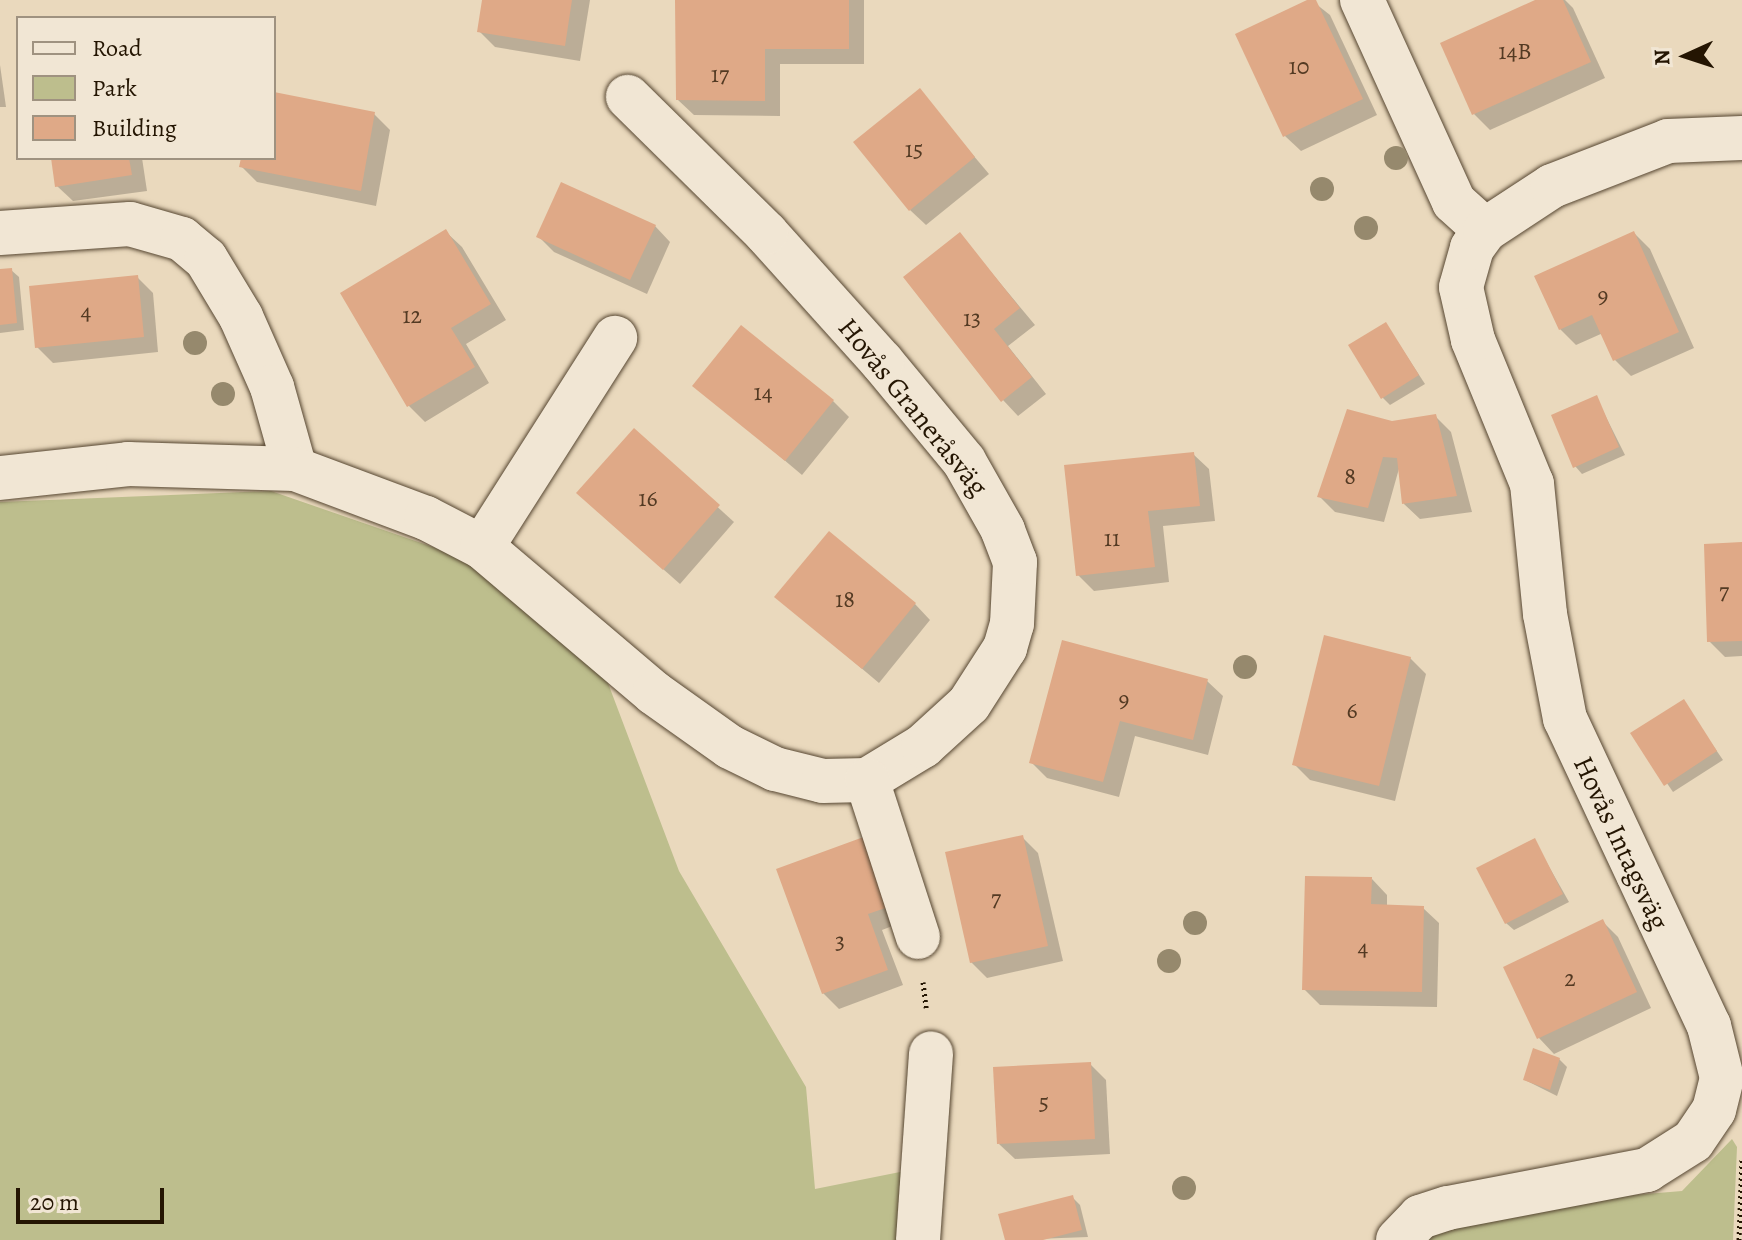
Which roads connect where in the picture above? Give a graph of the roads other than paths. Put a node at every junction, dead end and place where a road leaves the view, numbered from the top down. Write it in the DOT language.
graph roads {
  1 [pos="1362,0"];
  2 [pos="628,97"];
  3 [pos="1742,138"];
  4 [pos="1485,230"];
  5 [pos="0,233"];
  6 [pos="615,338"];
  7 [pos="295,469"];
  8 [pos="0,478"];
  9 [pos="482,547"];
  10 [pos="867,780"];
  11 [pos="918,937"];
  12 [pos="931,1053"];
  13 [pos="918,1240"];
  14 [pos="1398,1240"];
  1 -- 4 [label="street"];
  2 -- 10 [label="street, Hovås Graneråsväg"];
  3 -- 4 [label="street, Hovås Intagsväg"];
  4 -- 14 [label="street, Hovås Intagsväg"];
  5 -- 7 [label="street"];
  6 -- 9 [label="street"];
  7 -- 8 [label="street"];
  7 -- 9 [label="street"];
  9 -- 10 [label="street"];
  10 -- 11 [label="street"];
  12 -- 13 [label="street"];
}
